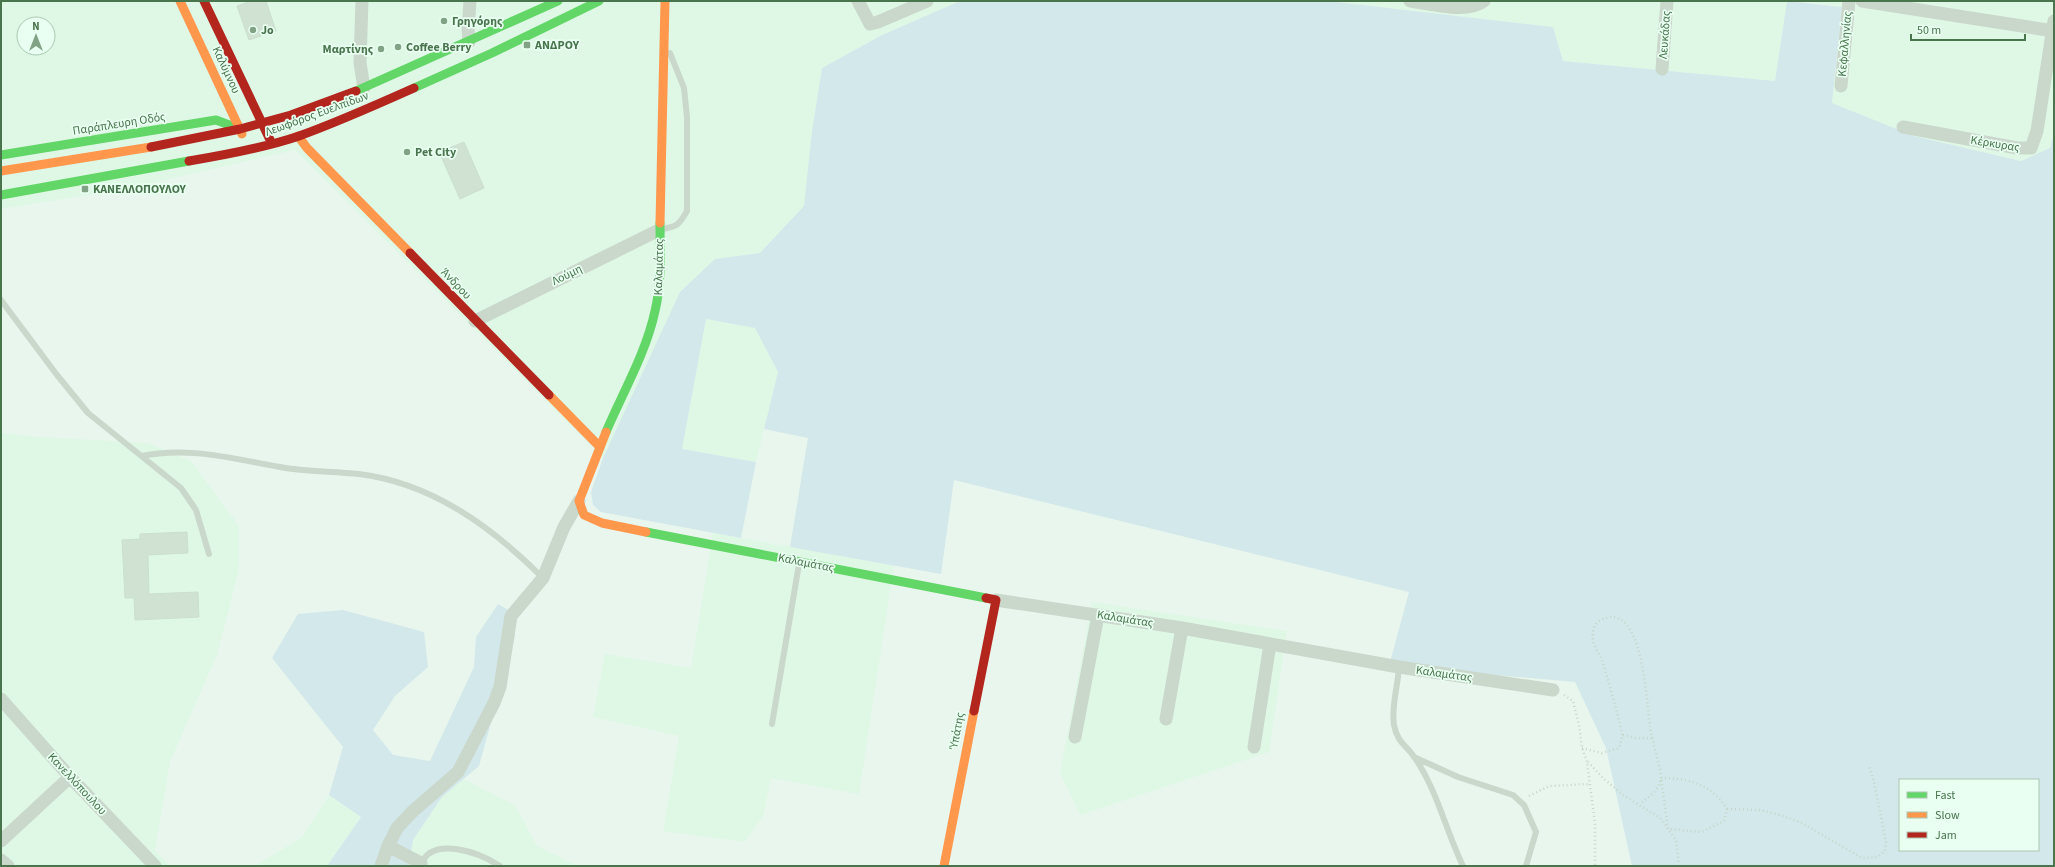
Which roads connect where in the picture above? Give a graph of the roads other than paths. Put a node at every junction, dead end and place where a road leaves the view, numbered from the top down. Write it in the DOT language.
graph roads {
  1 [pos="180,1"];
  2 [pos="204,1"];
  3 [pos="362,1"];
  4 [pos="470,1"];
  5 [pos="558,1"];
  6 [pos="599,1"];
  7 [pos="664,1"];
  8 [pos="858,1"];
  9 [pos="927,1"];
  10 [pos="1410,1"];
  11 [pos="1667,1"];
  12 [pos="1849,1"];
  13 [pos="1862,1"];
  14 [pos="1482,3"];
  15 [pos="2053,27"];
  16 [pos="664,39"];
  17 [pos="469,42"];
  18 [pos="1662,69"];
  19 [pos="1841,86"];
  20 [pos="364,88"];
  21 [pos="264,123"];
  22 [pos="1903,127"];
  23 [pos="240,129"];
  24 [pos="298,136"];
  25 [pos="272,144"];
  26 [pos="249,149"];
  27 [pos="1,154"];
  28 [pos="1,171"];
  29 [pos="1,195"];
  30 [pos="660,230"];
  31 [pos="1,300"];
  32 [pos="475,321"];
  33 [pos="599,446"];
  34 [pos="142,456"];
  35 [pos="579,502"];
  36 [pos="209,554"];
  37 [pos="799,562"];
  38 [pos="543,578"];
  39 [pos="996,600"];
  40 [pos="1098,615"];
  41 [pos="1182,628"];
  42 [pos="1270,644"];
  43 [pos="1399,668"];
  44 [pos="1553,690"];
  45 [pos="1,699"];
  46 [pos="1166,720"];
  47 [pos="772,724"];
  48 [pos="1075,737"];
  49 [pos="1254,747"];
  50 [pos="1414,757"];
  51 [pos="70,777"];
  52 [pos="1,841"];
  53 [pos="388,846"];
  54 [pos="1,860"];
  55 [pos="421,864"];
  56 [pos="8,866"];
  57 [pos="155,866"];
  58 [pos="381,866"];
  59 [pos="500,866"];
  60 [pos="944,866"];
  61 [pos="1463,866"];
  62 [pos="1526,866"];
  1 -- 23 [label="street, Καλύμνου"];
  2 -- 21 [label="street, Καλύμνου"];
  3 -- 20 [label="street"];
  4 -- 17 [label="street"];
  5 -- 17 [label="street, Λεωφόρος Ευελπίδων"];
  6 -- 24 [label="street, Λεωφόρος Ευελπίδων"];
  7 -- 16 [label="street, Καλαμάτας"];
  8 -- 9 [label="street"];
  10 -- 14 [label="street"];
  11 -- 18 [label="street, Λευκάδας"];
  12 -- 19 [label="street, Κεφαλληνίας"];
  13 -- 15 [label="street"];
  15 -- 22 [label="street, Κέρκυρας"];
  16 -- 30 [label="street, Καλαμάτας"];
  16 -- 30 [label="lane"];
  17 -- 20 [label="street, Λεωφόρος Ευελπίδων"];
  20 -- 21 [label="street, Λεωφόρος Ευελπίδων"];
  21 -- 23 [label="street, Λεωφόρος Ευελπίδων"];
  21 -- 25 [label="street, Καλύμνου"];
  23 -- 26 [label="street, Καλύμνου"];
  23 -- 27 [label="street, Παράπλευρη Οδός"];
  23 -- 28 [label="street, Λεωφόρος Ευελπίδων"];
  24 -- 25 [label="street, Λεωφόρος Ευελπίδων"];
  24 -- 32 [label="street, Άνδρου"];
  25 -- 26 [label="street, Λεωφόρος Ευελπίδων"];
  26 -- 29 [label="street, Λεωφόρος Ευελπίδων"];
  30 -- 32 [label="street, Λούμη"];
  30 -- 33 [label="street, Καλαμάτας"];
  31 -- 34 [label="lane"];
  32 -- 33 [label="street, Άνδρου"];
  33 -- 35 [label="street, Καλαμάτας"];
  34 -- 36 [label="lane"];
  34 -- 38 [label="lane"];
  35 -- 37 [label="street, Καλαμάτας"];
  35 -- 38 [label="street"];
  37 -- 39 [label="street, Καλαμάτας"];
  37 -- 47 [label="lane"];
  38 -- 53 [label="street"];
  39 -- 40 [label="street, Καλαμάτας"];
  39 -- 60 [label="street, Ύπάτης"];
  40 -- 41 [label="street, Καλαμάτας"];
  40 -- 48 [label="street"];
  41 -- 42 [label="street, Καλαμάτας"];
  41 -- 46 [label="street"];
  42 -- 43 [label="street, Καλαμάτας"];
  42 -- 49 [label="street"];
  43 -- 44 [label="street, Καλαμάτας"];
  43 -- 50 [label="lane"];
  45 -- 51 [label="street, Κανελλόπουλου"];
  50 -- 61 [label="lane"];
  50 -- 62 [label="lane"];
  51 -- 52 [label="street"];
  51 -- 57 [label="street, Κανελλόπουλου"];
  53 -- 55 [label="street"];
  53 -- 58 [label="street"];
  54 -- 56 [label="street"];
  55 -- 59 [label="lane"];
}
